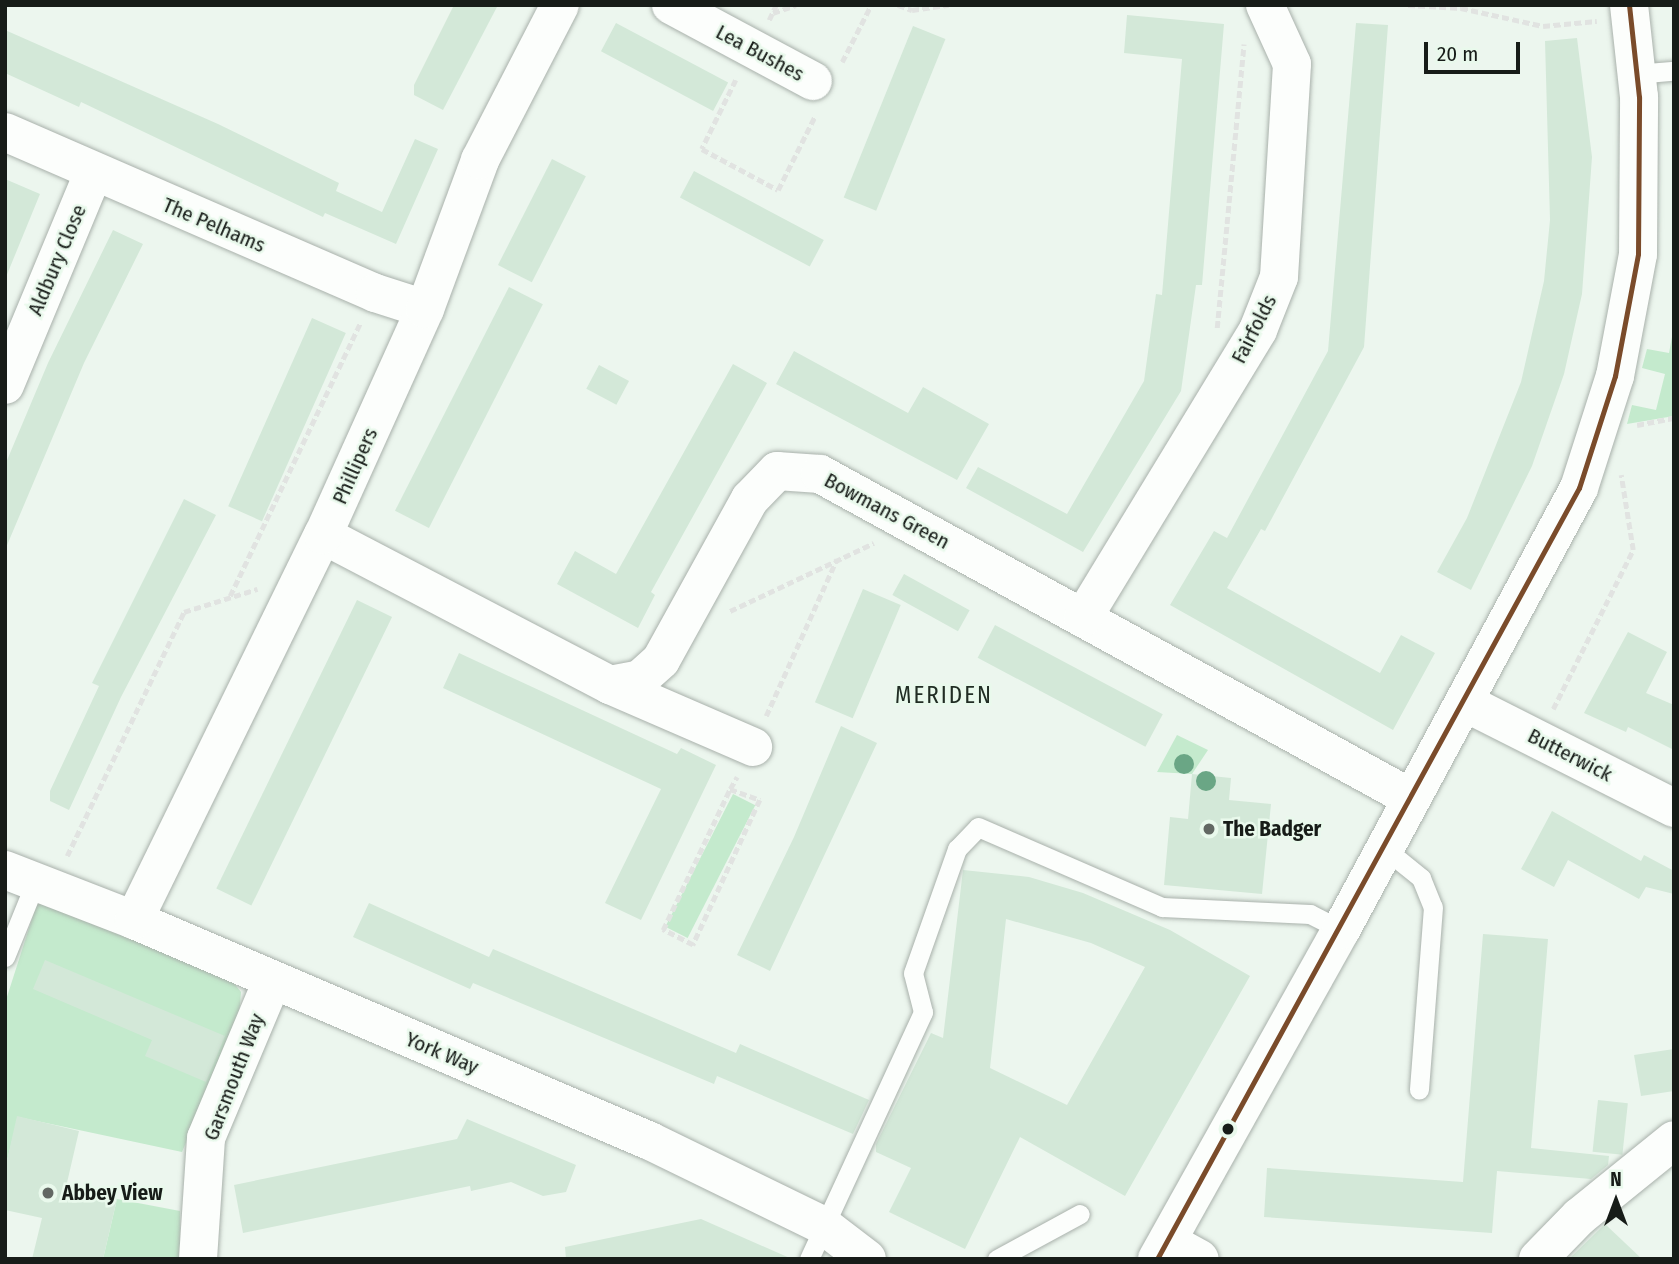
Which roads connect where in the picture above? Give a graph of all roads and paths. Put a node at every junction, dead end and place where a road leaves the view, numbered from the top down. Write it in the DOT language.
graph roads {
  1 [pos="560,5"];
  2 [pos="671,5"];
  3 [pos="776,5"];
  4 [pos="796,5"];
  5 [pos="871,5"];
  6 [pos="898,5"];
  7 [pos="949,5"];
  8 [pos="1265,5"];
  9 [pos="1408,5"];
  10 [pos="1630,12"];
  11 [pos="772,13"];
  12 [pos="1245,37"];
  13 [pos="751,48"];
  14 [pos="1674,71"];
  15 [pos="1636,74"];
  16 [pos="825,84"];
  17 [pos="5,132"];
  18 [pos="93,174"];
  19 [pos="375,293"];
  20 [pos="425,309"];
  21 [pos="5,385"];
  22 [pos="1222,389"];
  23 [pos="1674,418"];
  24 [pos="1634,425"];
  25 [pos="1620,472"];
  26 [pos="915,526"];
  27 [pos="323,535"];
  28 [pos="837,559"];
  29 [pos="295,593"];
  30 [pos="230,597"];
  31 [pos="689,609"];
  32 [pos="1083,618"];
  33 [pos="610,685"];
  34 [pos="1466,703"];
  35 [pos="1538,740"];
  36 [pos="753,747"];
  37 [pos="730,789"];
  38 [pos="1411,798"];
  39 [pos="1674,808"];
  40 [pos="1384,848"];
  41 [pos="30,881"];
  42 [pos="134,920"];
  43 [pos="1341,930"];
  44 [pos="5,957"];
  45 [pos="272,981"];
  46 [pos="1419,1089"];
  47 [pos="1674,1140"];
  48 [pos="1080,1214"];
  49 [pos="817,1242"];
  50 [pos="1175,1253"];
  51 [pos="198,1259"];
  52 [pos="867,1259"];
  53 [pos="997,1259"];
  54 [pos="1538,1259"];
  1 -- 20 [label="street, Phillipers"];
  2 -- 13 [label="street, Lea Bushes"];
  3 -- 11 [label="path"];
  4 -- 11 [label="path"];
  5 -- 16 [label="path"];
  6 -- 7 [label="path"];
  8 -- 22 [label="street, Fairfolds"];
  9 -- 10 [label="path"];
  10 -- 15 [label="street"];
  11 -- 13 [label="path"];
  12 -- 22 [label="path"];
  13 -- 16 [label="street, Lea Bushes"];
  13 -- 16 [label="path"];
  14 -- 15 [label="lane"];
  15 -- 34 [label="street"];
  17 -- 18 [label="street, The Pelhams"];
  18 -- 19 [label="street, The Pelhams"];
  18 -- 21 [label="street, Aldbury Close"];
  19 -- 20 [label="street, The Pelhams"];
  19 -- 30 [label="path"];
  20 -- 27 [label="street, Phillipers"];
  22 -- 32 [label="street, Fairfolds"];
  23 -- 24 [label="path"];
  25 -- 35 [label="path"];
  26 -- 28 [label="path"];
  26 -- 31 [label="street, Bowmans Green"];
  26 -- 32 [label="street, Bowmans Green"];
  27 -- 29 [label="street, Phillipers"];
  27 -- 33 [label="street"];
  28 -- 31 [label="path"];
  28 -- 36 [label="path"];
  29 -- 30 [label="path"];
  29 -- 42 [label="street, Phillipers"];
  30 -- 41 [label="path"];
  31 -- 33 [label="street, Bowmans Green"];
  32 -- 38 [label="street, Bowmans Green"];
  33 -- 36 [label="street"];
  34 -- 35 [label="street, Butterwick"];
  34 -- 38 [label="street"];
  35 -- 39 [label="street, Butterwick"];
  36 -- 37 [label="path"];
  37 -- 37 [label="path"];
  38 -- 40 [label="street"];
  40 -- 43 [label="street"];
  40 -- 46 [label="lane"];
  41 -- 42 [label="street, York Way"];
  41 -- 44 [label="lane"];
  42 -- 45 [label="street, York Way"];
  43 -- 49 [label="lane"];
  43 -- 50 [label="street"];
  45 -- 49 [label="street, York Way"];
  45 -- 51 [label="street, Garsmouth Way"];
  47 -- 54 [label="street"];
  48 -- 53 [label="lane"];
  49 -- 52 [label="street, York Way"];
}
